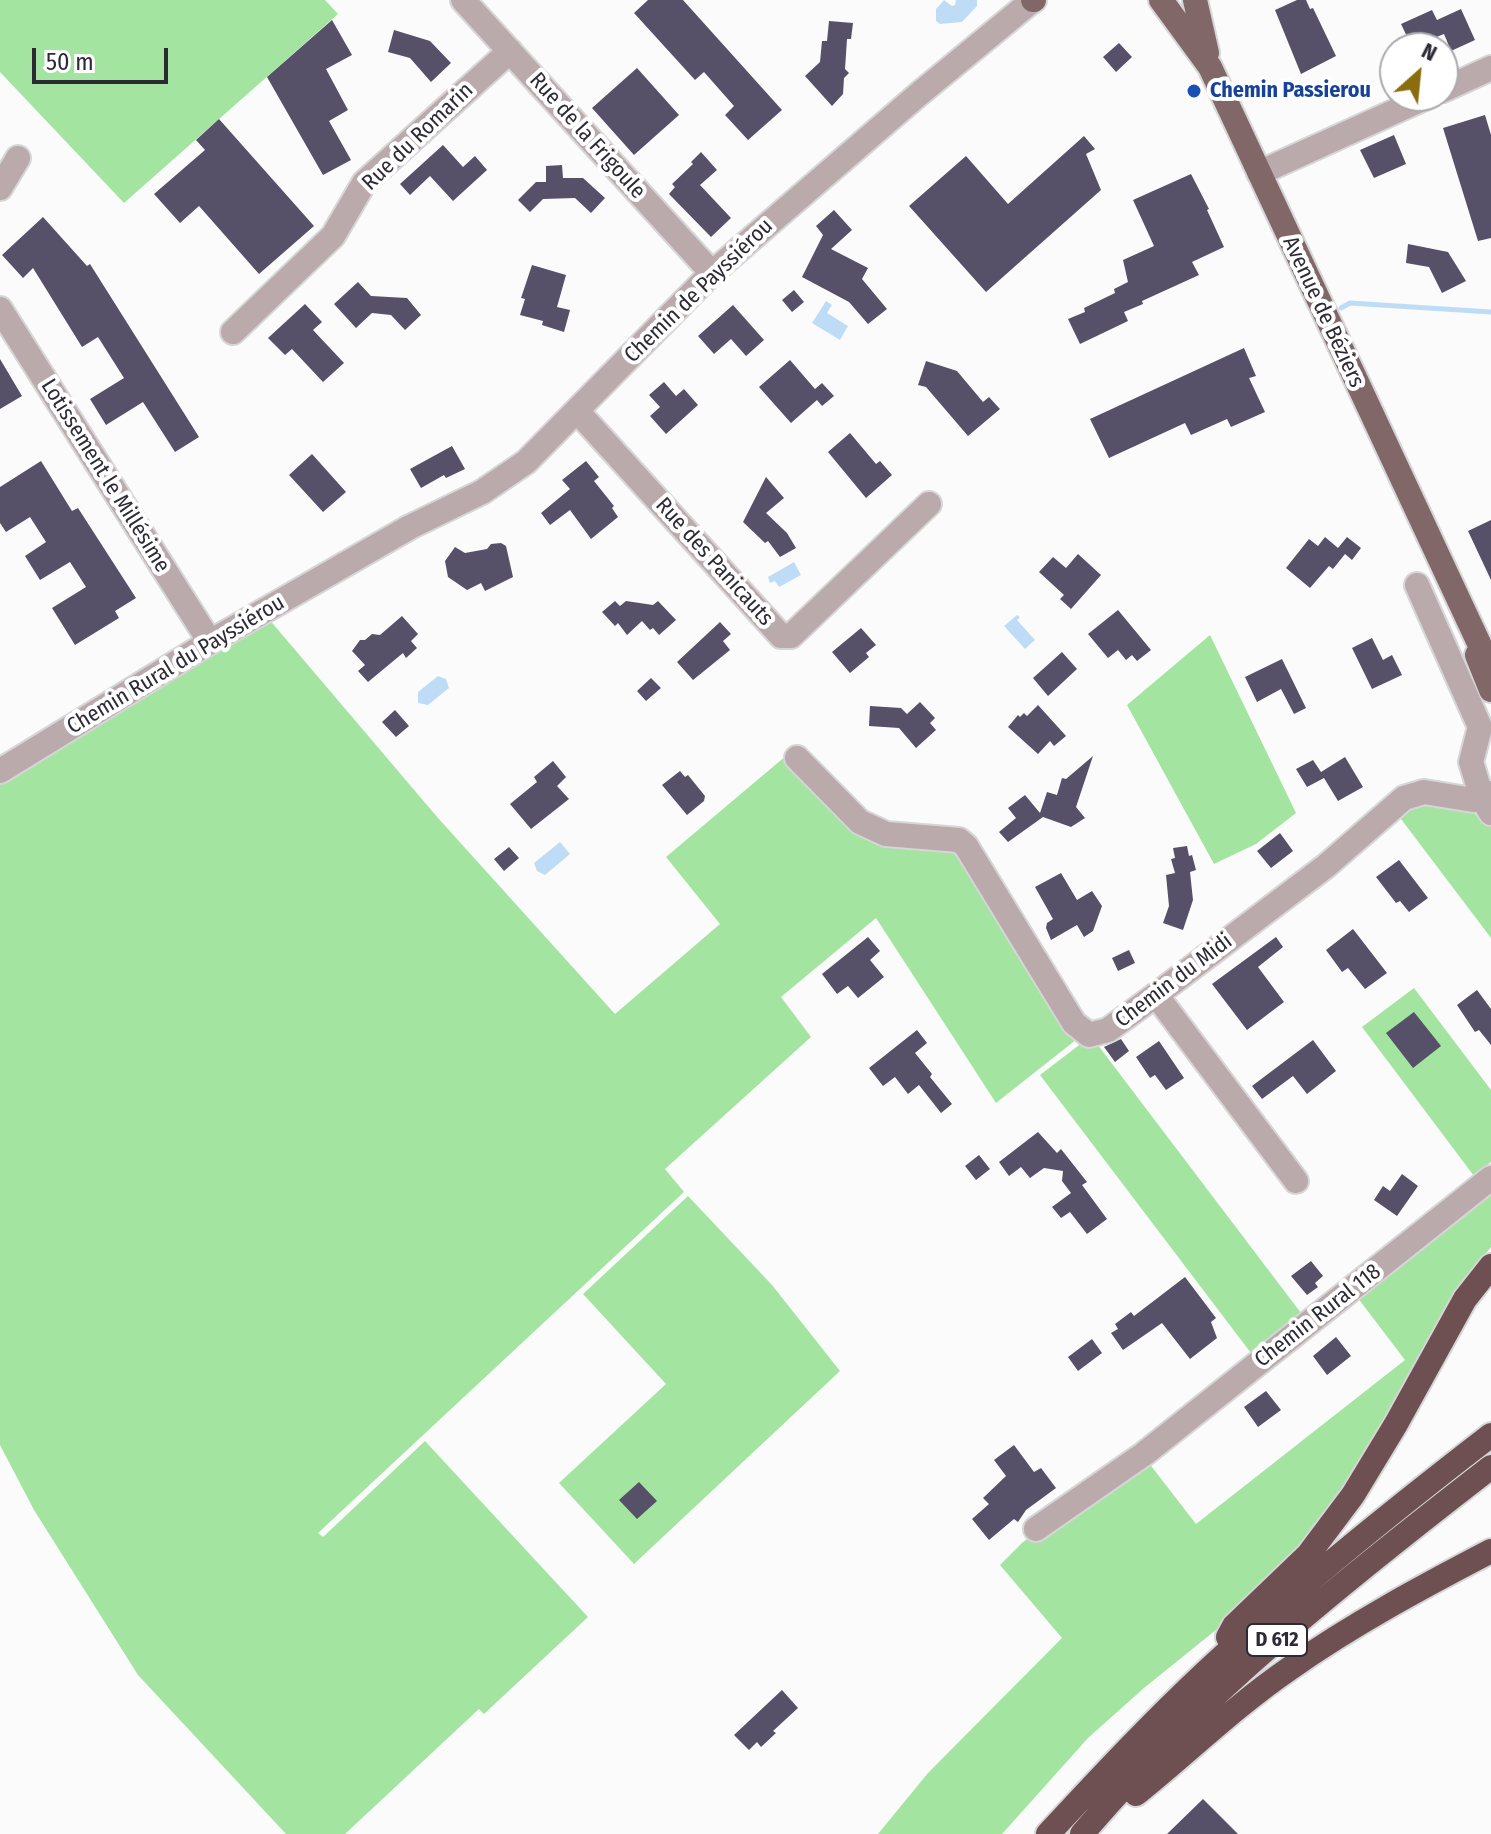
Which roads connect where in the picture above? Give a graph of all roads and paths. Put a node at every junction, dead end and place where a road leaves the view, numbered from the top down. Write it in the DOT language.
graph roads {
  1 [pos="463,0"];
  2 [pos="1034,0"];
  3 [pos="1161,0"];
  4 [pos="1195,0"];
  5 [pos="510,51"];
  6 [pos="1210,67"];
  7 [pos="1491,68"];
  8 [pos="1459,83"];
  9 [pos="1394,112"];
  10 [pos="18,158"];
  11 [pos="1259,173"];
  12 [pos="0,188"];
  13 [pos="712,273"];
  14 [pos="0,309"];
  15 [pos="233,332"];
  16 [pos="577,411"];
  17 [pos="929,504"];
  18 [pos="1437,556"];
  19 [pos="353,560"];
  20 [pos="1417,585"];
  21 [pos="210,642"];
  22 [pos="1491,669"];
  23 [pos="1491,690"];
  24 [pos="797,758"];
  25 [pos="0,771"];
  26 [pos="1488,801"];
  27 [pos="1156,995"];
  28 [pos="1491,1178"];
  29 [pos="1296,1181"];
  30 [pos="1491,1266"];
  31 [pos="1491,1435"];
  32 [pos="1491,1467"];
  33 [pos="1036,1529"];
  34 [pos="1491,1551"];
  35 [pos="1211,1667"];
  36 [pos="1048,1834"];
  37 [pos="1085,1834"];
  1 -- 5 [label="street, Rue de la Frigoule"];
  2 -- 13 [label="street, Chemin de Payssiérou"];
  3 -- 6 [label="main road, Avenue de Béziers"];
  4 -- 6 [label="main road, Avenue de Béziers"];
  5 -- 13 [label="street, Rue de la Frigoule"];
  5 -- 15 [label="street, Rue du Romarin"];
  6 -- 11 [label="main road, Avenue de Béziers"];
  7 -- 8 [label="street"];
  9 -- 11 [label="street"];
  10 -- 12 [label="street"];
  11 -- 18 [label="main road, Avenue de Béziers"];
  13 -- 16 [label="street, Chemin de Payssiérou"];
  14 -- 21 [label="street, Lotissement le Millésime"];
  16 -- 17 [label="street, Rue des Panicauts"];
  16 -- 19 [label="street, Chemin de Payssiérou"];
  18 -- 22 [label="main road"];
  18 -- 23 [label="main road"];
  19 -- 21 [label="street, Chemin Rural du Payssiérou"];
  20 -- 26 [label="street"];
  21 -- 25 [label="street, Chemin Rural du Payssiérou"];
  24 -- 27 [label="street, Chemin du Midi"];
  26 -- 27 [label="street, Chemin du Midi"];
  27 -- 29 [label="street"];
  28 -- 33 [label="street, Chemin Rural 118"];
  30 -- 35 [label="highway"];
  31 -- 35 [label="highway, D 612"];
  32 -- 37 [label="highway, D 612"];
  34 -- 37 [label="highway"];
  35 -- 36 [label="highway, D 612"];
}
